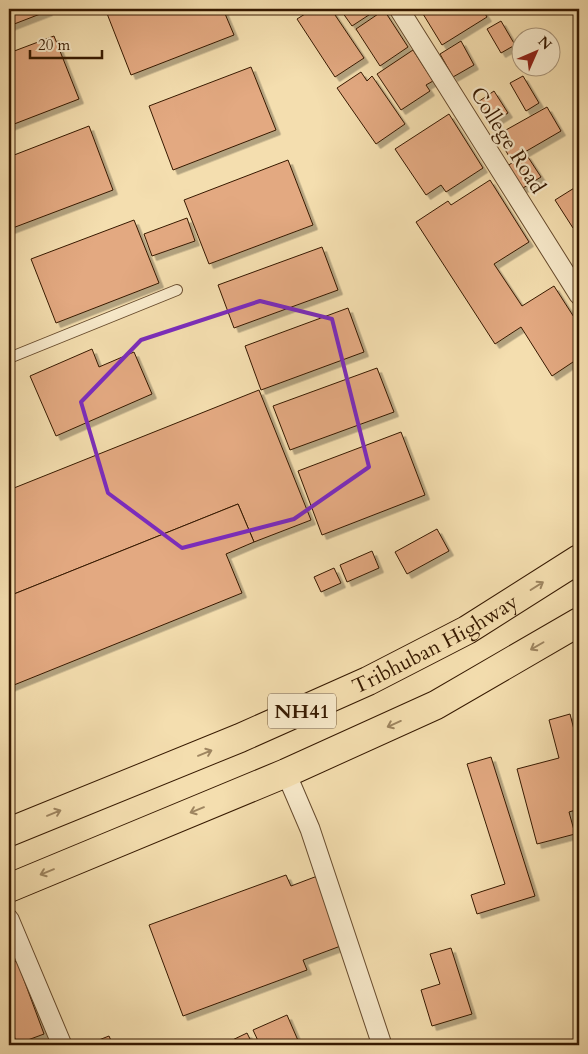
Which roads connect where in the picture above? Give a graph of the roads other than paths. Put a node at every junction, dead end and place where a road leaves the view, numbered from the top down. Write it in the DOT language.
graph roads {
  1 [pos="399,9"];
  2 [pos="177,290"];
  3 [pos="579,295"];
  4 [pos="9,358"];
  5 [pos="579,559"];
  6 [pos="579,622"];
  7 [pos="286,773"];
  8 [pos="9,832"];
  9 [pos="9,888"];
  10 [pos="9,919"];
  11 [pos="62,1045"];
  12 [pos="382,1045"];
  1 -- 3 [label="street, College Road"];
  2 -- 4 [label="lane"];
  8 -- 5 [label="highway, Tribhuban Highway / NH41, one-way"];
  6 -- 7 [label="highway, NH41, one-way"];
  7 -- 9 [label="highway, NH41, one-way"];
  7 -- 12 [label="street"];
  10 -- 11 [label="street"];
}
